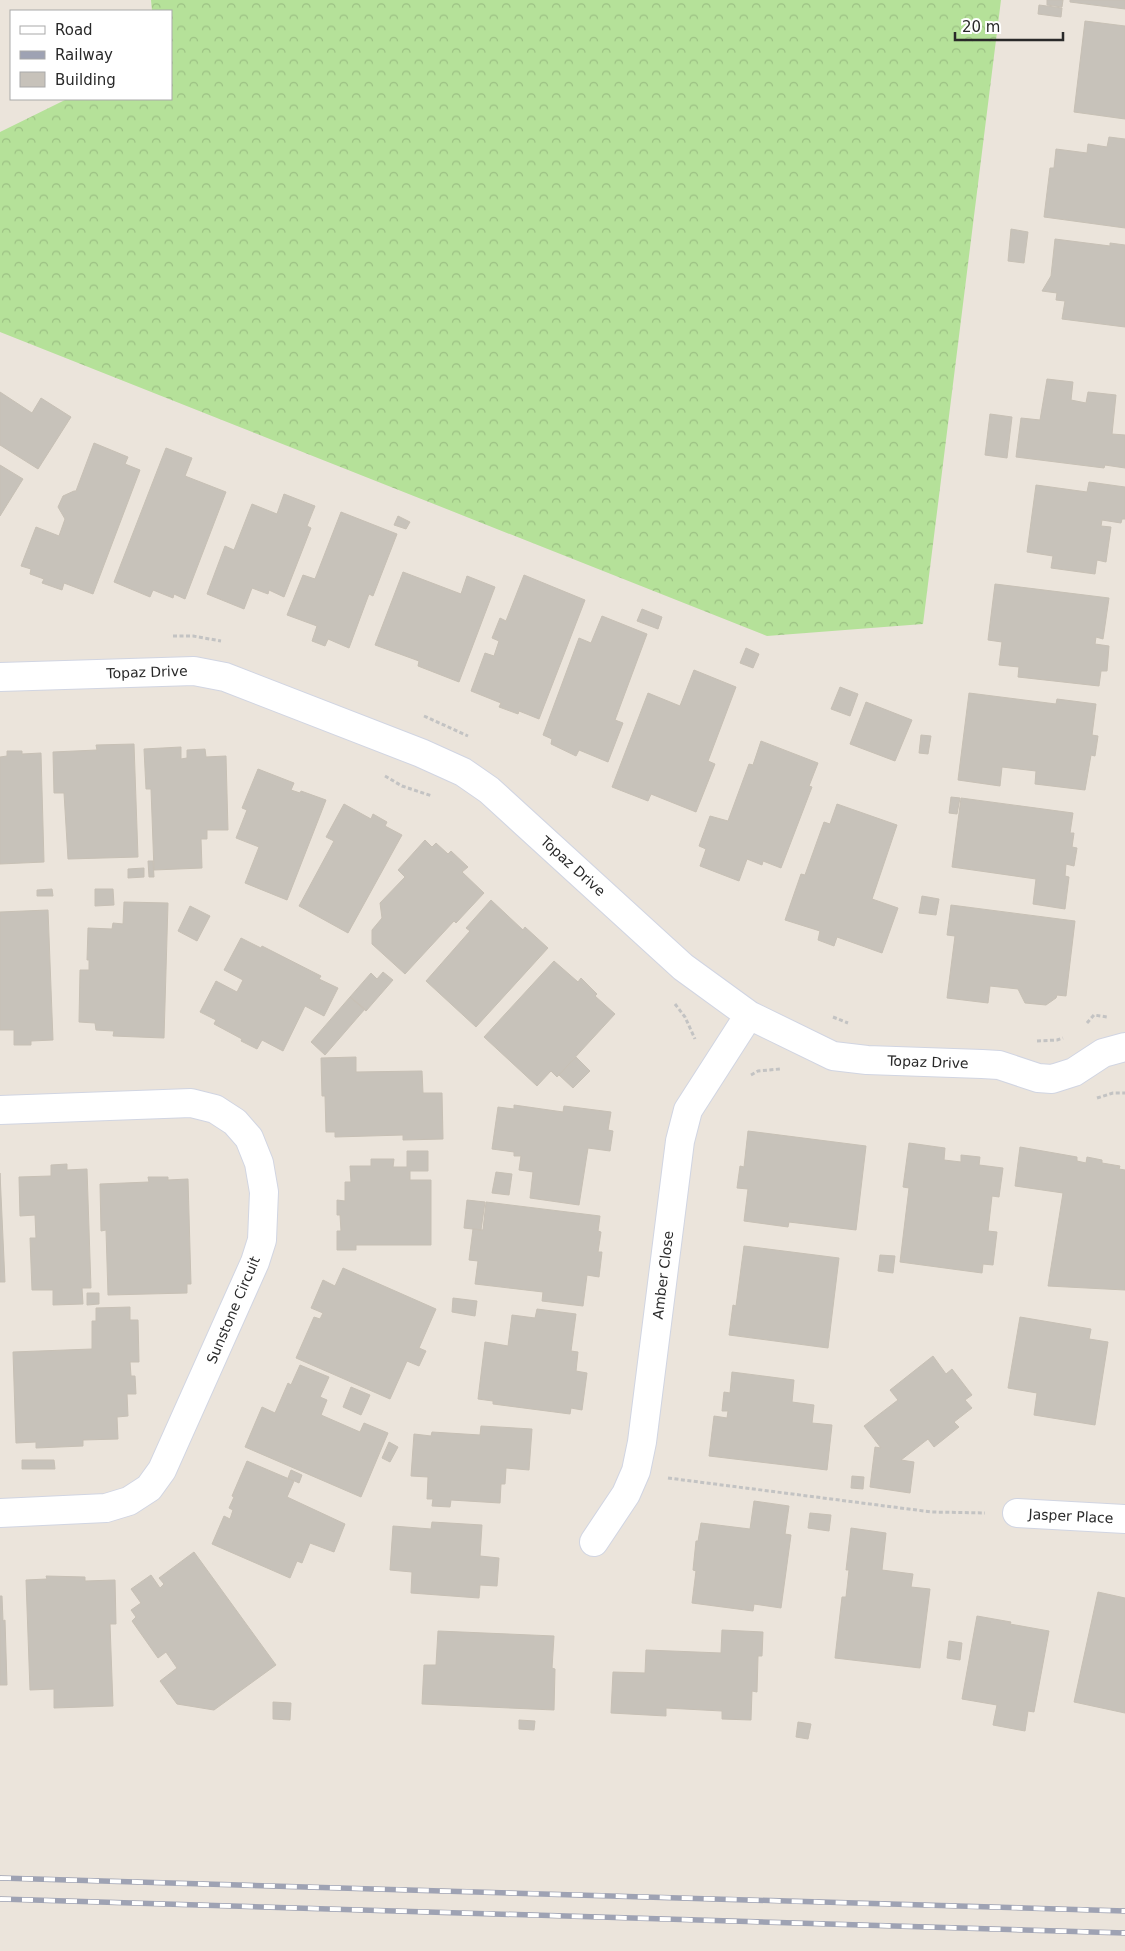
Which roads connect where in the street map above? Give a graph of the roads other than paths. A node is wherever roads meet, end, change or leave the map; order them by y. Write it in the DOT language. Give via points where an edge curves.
graph roads {
  1 [pos="0,677"];
  2 [pos="749,1015"];
  3 [pos="1125,1047"];
  4 [pos="0,1110"];
  5 [pos="0,1512"];
  6 [pos="1017,1513"];
  7 [pos="1125,1519"];
  8 [pos="594,1542"];
  1 -- 2 [label="street, Topaz Drive" via="194,670 225,677 463,772 489,790 683,967"];
  2 -- 3 [label="street, Topaz Drive" via="833,1056 991,1064 1038,1078 1074,1072 1103,1053"];
  2 -- 8 [label="street, Amber Close" via="688,1110 680,1141 636,1471 626,1494"];
  4 -- 5 [label="street, Sunstone Circuit" via="191,1103 215,1110 234,1122 249,1138 260,1163 264,1192 262,1240 255,1262 162,1470 149,1488 129,1501 106,1508"];
  6 -- 7 [label="street, Jasper Place"];
}
